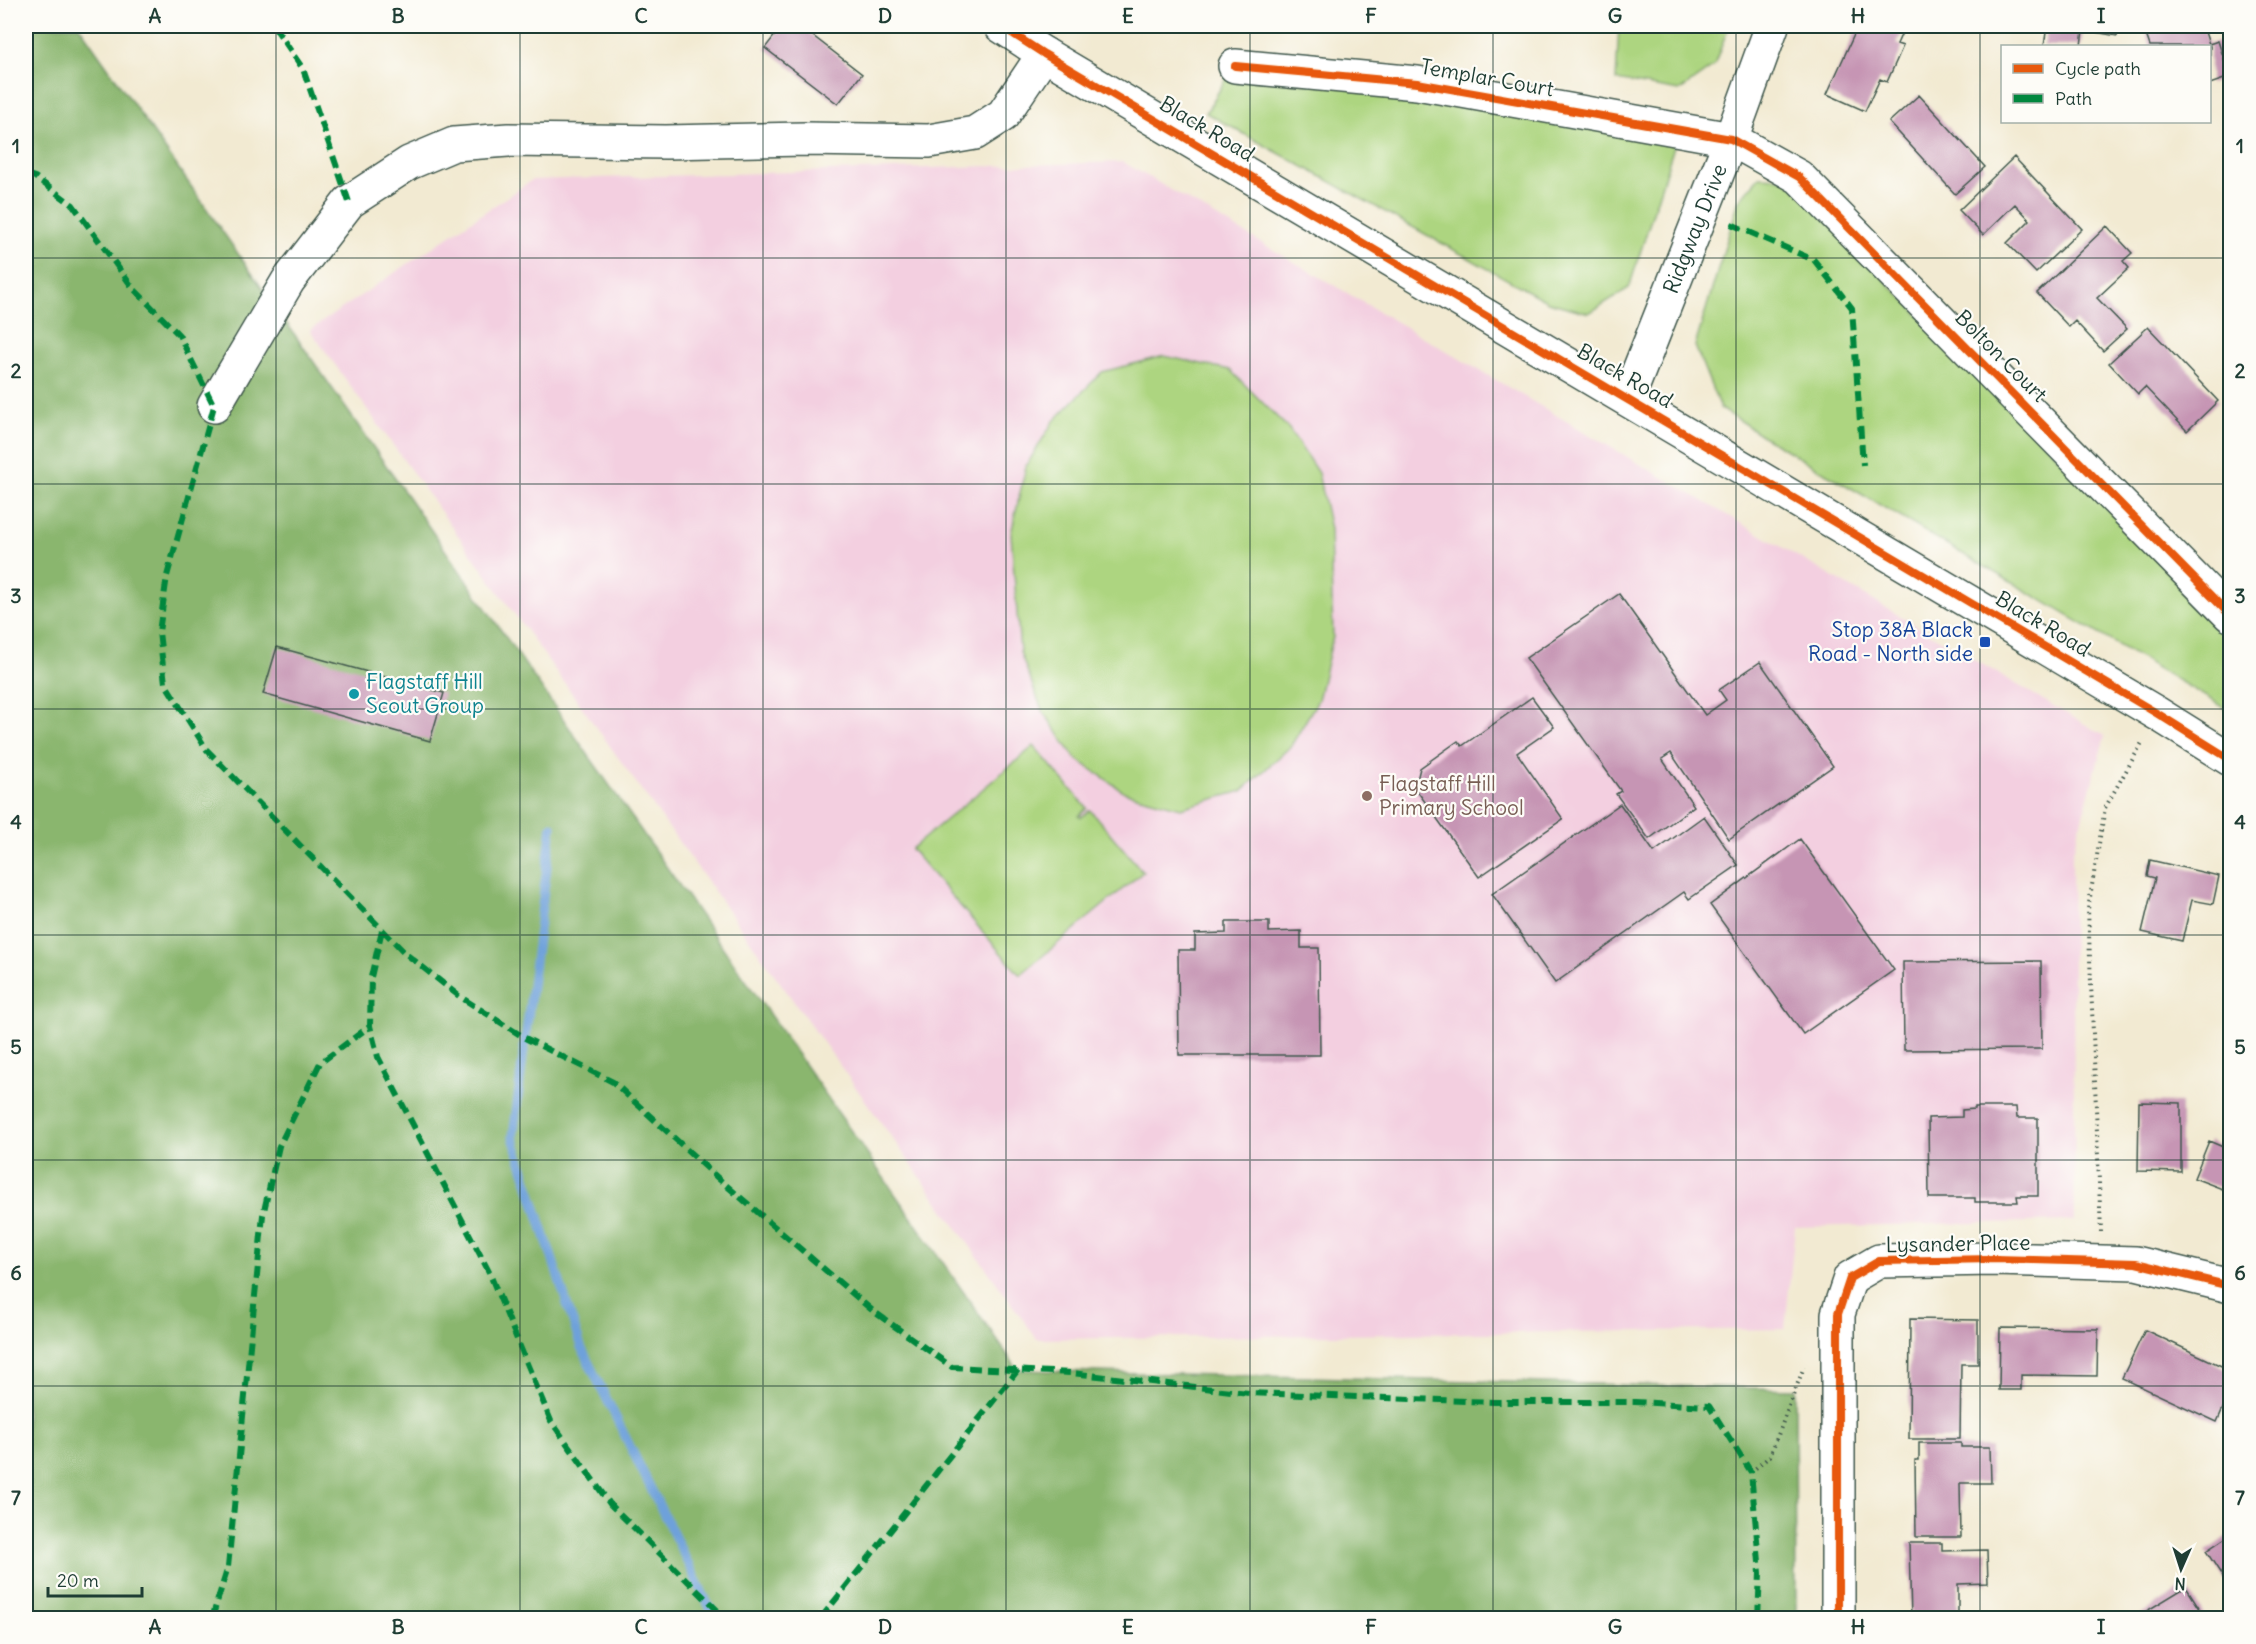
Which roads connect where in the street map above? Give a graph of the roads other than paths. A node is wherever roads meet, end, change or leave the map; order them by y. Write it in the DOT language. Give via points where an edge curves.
graph roads {
  1 [pos="1001,26"];
  2 [pos="1772,26"];
  3 [pos="1044,54"];
  4 [pos="1235,66"];
  5 [pos="1731,139"];
  6 [pos="1628,398"];
  7 [pos="214,406"];
  8 [pos="2230,615"];
  9 [pos="2230,759"];
  10 [pos="2230,1286"];
  11 [pos="1838,1618"];
  1 -- 3 [label="street, Black Road"];
  2 -- 5 [label="street, Ridgway Drive"];
  3 -- 6 [label="street, Black Road"];
  3 -- 7 [label="street" via="1003,115 975,133 929,141 507,140 453,144 409,163 349,202 288,281"];
  4 -- 5 [label="street, Templar Court" via="1417,83"];
  5 -- 6 [label="street, Ridgway Drive"];
  5 -- 8 [label="street, Bolton Court" via="1799,177"];
  6 -- 9 [label="street, Black Road"];
  10 -- 11 [label="street, Lysander Place" via="2136,1263 1995,1259 1879,1261 1851,1278 1838,1314"];
}
